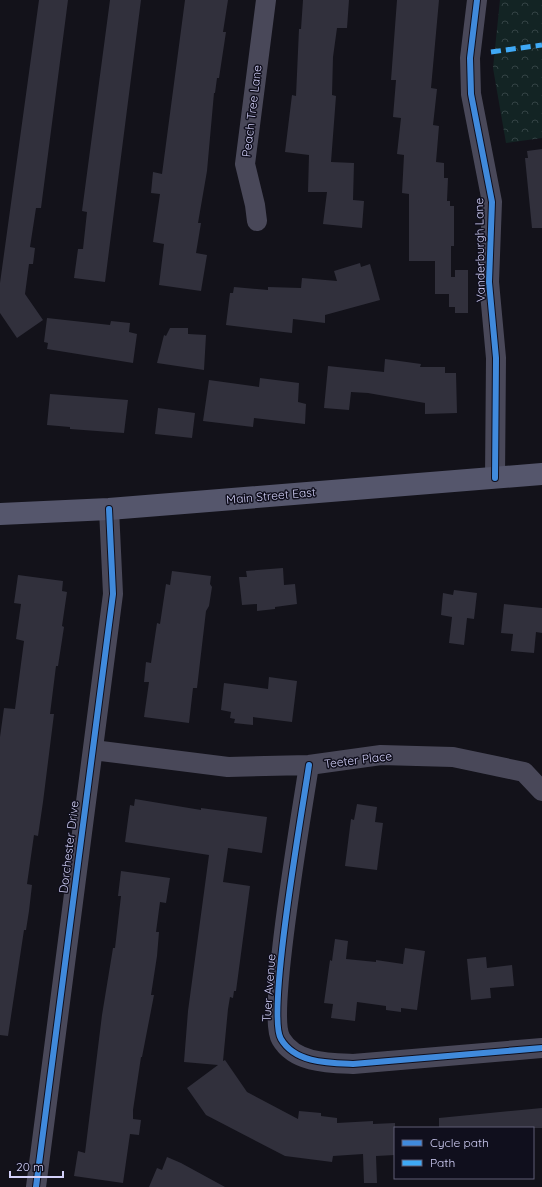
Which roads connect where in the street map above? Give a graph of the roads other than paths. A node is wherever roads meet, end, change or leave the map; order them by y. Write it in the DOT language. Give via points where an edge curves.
graph roads {
  1 [pos="266,0"];
  2 [pos="477,0"];
  3 [pos="257,221"];
  4 [pos="542,474"];
  5 [pos="495,478"];
  6 [pos="108,509"];
  7 [pos="0,514"];
  8 [pos="93,750"];
  9 [pos="309,765"];
  10 [pos="542,791"];
  11 [pos="542,1048"];
  12 [pos="36,1187"];
  1 -- 3 [label="street, Peach Tree Lane" via="245,164 256,205"];
  2 -- 5 [label="street, Vanderburgh Lane" via="470,58 470,94 492,202 489,282 496,358"];
  4 -- 5 [label="main road, Main Street East"];
  5 -- 6 [label="main road, Main Street East"];
  6 -- 7 [label="main road, Main Street East"];
  6 -- 8 [label="street, Dorchester Drive" via="113,594"];
  8 -- 9 [label="street, Teeter Place" via="228,767"];
  8 -- 12 [label="street, Dorchester Drive"];
  9 -- 10 [label="street, Teeter Place" via="381,754 453,756 524,772"];
  9 -- 11 [label="street, Tuer Avenue" via="283,940 277,1004 277,1028 281,1039 294,1053 322,1062 353,1064"];
}
